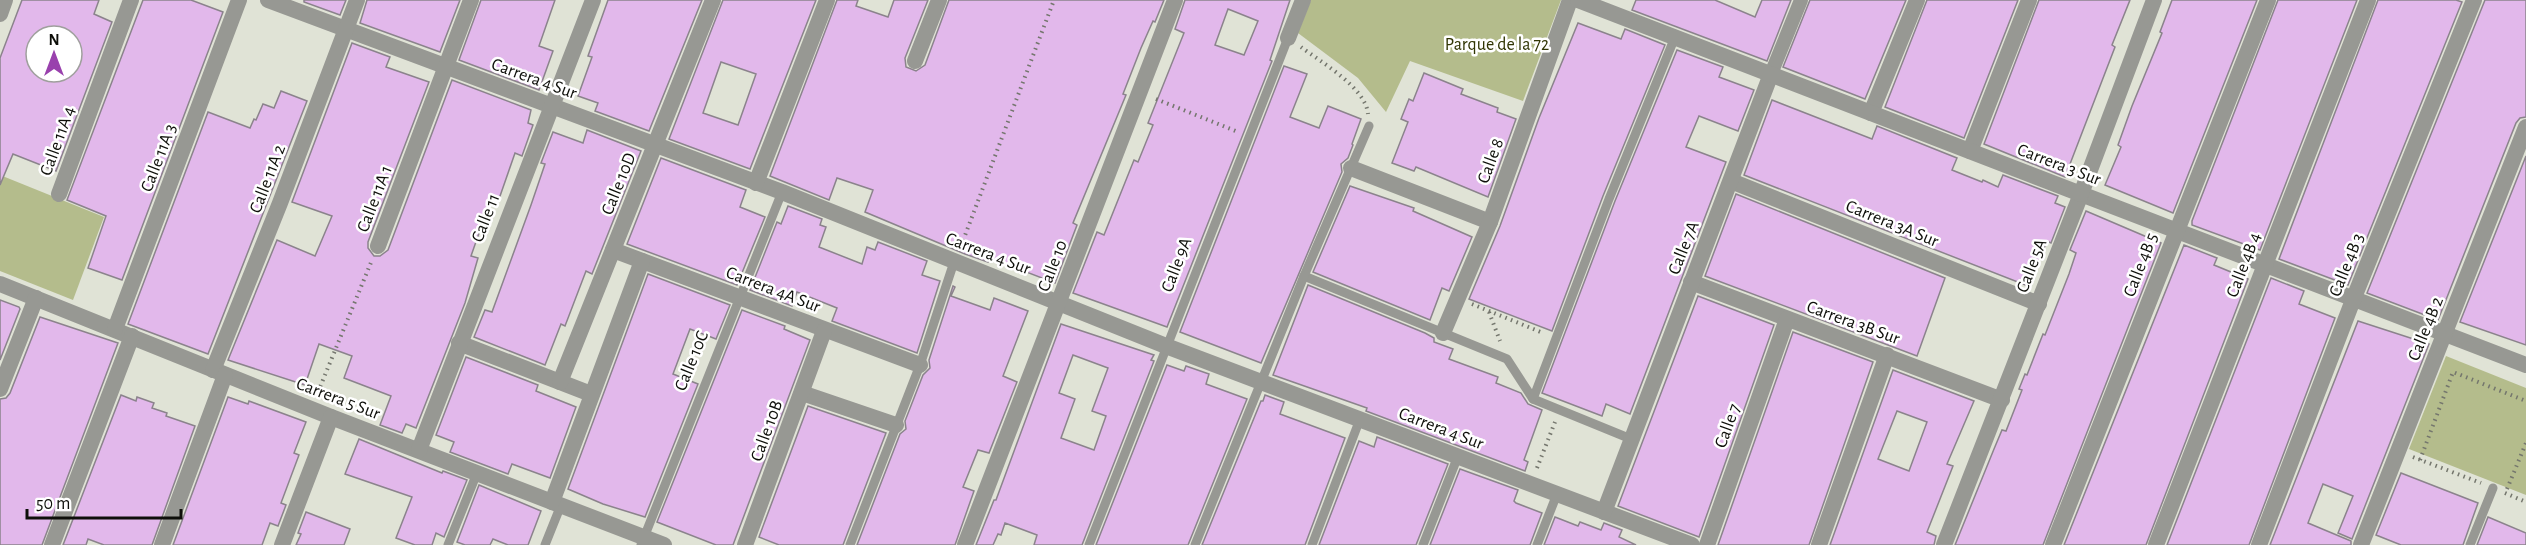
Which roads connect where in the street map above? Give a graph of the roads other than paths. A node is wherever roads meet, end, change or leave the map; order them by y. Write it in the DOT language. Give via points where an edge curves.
graph roads {
  1 [pos="5,0"];
  2 [pos="131,0"];
  3 [pos="239,0"];
  4 [pos="268,0"];
  5 [pos="357,0"];
  6 [pos="471,0"];
  7 [pos="593,0"];
  8 [pos="712,0"];
  9 [pos="827,0"];
  10 [pos="939,0"];
  11 [pos="1175,0"];
  12 [pos="1303,0"];
  13 [pos="1570,0"];
  14 [pos="1578,0"];
  15 [pos="1801,0"];
  16 [pos="1917,0"];
  17 [pos="2029,0"];
  18 [pos="2154,0"];
  19 [pos="2268,0"];
  20 [pos="2368,0"];
  21 [pos="2474,0"];
  22 [pos="0,14"];
  23 [pos="346,29"];
  24 [pos="1675,37"];
  25 [pos="1288,38"];
  26 [pos="915,62"];
  27 [pos="445,68"];
  28 [pos="1771,74"];
  29 [pos="551,105"];
  30 [pos="1871,113"];
  31 [pos="1369,126"];
  32 [pos="2526,127"];
  33 [pos="656,145"];
  34 [pos="1970,151"];
  35 [pos="1351,168"];
  36 [pos="1731,182"];
  37 [pos="756,183"];
  38 [pos="782,192"];
  39 [pos="59,194"];
  40 [pos="2081,194"];
  41 [pos="1490,222"];
  42 [pos="2175,231"];
  43 [pos="378,246"];
  44 [pos="613,250"];
  45 [pos="642,261"];
  46 [pos="954,262"];
  47 [pos="2265,265"];
  48 [pos="1304,276"];
  49 [pos="1691,282"];
  50 [pos="0,284"];
  51 [pos="739,297"];
  52 [pos="36,298"];
  53 [pos="2353,300"];
  54 [pos="1059,302"];
  55 [pos="2039,304"];
  56 [pos="1787,319"];
  57 [pos="115,329"];
  58 [pos="824,331"];
  59 [pos="1443,333"];
  60 [pos="2445,334"];
  61 [pos="132,336"];
  62 [pos="459,343"];
  63 [pos="1166,346"];
  64 [pos="1887,355"];
  65 [pos="920,365"];
  66 [pos="2526,365"];
  67 [pos="219,373"];
  68 [pos="560,382"];
  69 [pos="1261,382"];
  70 [pos="0,389"];
  71 [pos="802,393"];
  72 [pos="591,394"];
  73 [pos="1533,399"];
  74 [pos="2002,400"];
  75 [pos="331,417"];
  76 [pos="1360,419"];
  77 [pos="896,425"];
  78 [pos="1631,439"];
  79 [pos="419,450"];
  80 [pos="1458,456"];
  81 [pos="477,473"];
  82 [pos="2493,488"];
  83 [pos="1557,494"];
  84 [pos="556,503"];
  85 [pos="1604,512"];
  86 [pos="1660,540"];
  87 [pos="642,541"];
  88 [pos="52,545"];
  89 [pos="162,545"];
  90 [pos="282,545"];
  91 [pos="448,545"];
  92 [pos="545,545"];
  93 [pos="664,545"];
  94 [pos="745,545"];
  95 [pos="850,545"];
  96 [pos="965,545"];
  97 [pos="1089,545"];
  98 [pos="1195,545"];
  99 [pos="1312,545"];
  100 [pos="1423,545"];
  101 [pos="1537,545"];
  102 [pos="1692,545"];
  103 [pos="1707,545"];
  104 [pos="1819,545"];
  105 [pos="1944,545"];
  106 [pos="2053,545"];
  107 [pos="2156,545"];
  108 [pos="2259,545"];
  109 [pos="2361,545"];
  110 [pos="2470,545"];
  1 -- 22 [label="street"];
  2 -- 39 [label="street, Calle 11A 4"];
  3 -- 57 [label="street, Calle 11A 3"];
  4 -- 23 [label="street, Carrera 4 Sur"];
  5 -- 23 [label="street, Calle 11A 2"];
  6 -- 27 [label="street, Calle 11A 1"];
  7 -- 29 [label="street, Calle 11"];
  8 -- 33 [label="street, Calle 10D"];
  9 -- 37 [label="street"];
  10 -- 26 [label="street"];
  11 -- 54 [label="street, Calle 10"];
  12 -- 25 [label="street, Calle 9A"];
  13 -- 41 [label="street, Calle 8"];
  14 -- 24 [label="street, Carrera 3 Sur"];
  15 -- 28 [label="street, Calle 7A"];
  16 -- 30 [label="street"];
  17 -- 34 [label="street"];
  18 -- 40 [label="street, Calle 5A"];
  19 -- 42 [label="street, Calle 4B 5"];
  20 -- 47 [label="street, Calle 4B 4"];
  21 -- 53 [label="street, Calle 4B 3"];
  23 -- 27 [label="street, Carrera 4 Sur"];
  23 -- 67 [label="street, Calle 11A 2"];
  24 -- 28 [label="street, Carrera 3 Sur"];
  24 -- 73 [label="lane" via="1608,199"];
  25 -- 63 [label="lane, Calle 9A"];
  27 -- 29 [label="street, Carrera 4 Sur"];
  27 -- 43 [label="street, Calle 11A 1"];
  28 -- 30 [label="street, Carrera 3 Sur"];
  28 -- 36 [label="street, Calle 7A"];
  29 -- 33 [label="street, Carrera 4 Sur"];
  29 -- 62 [label="street, Calle 11"];
  30 -- 34 [label="street, Carrera 3 Sur"];
  31 -- 35 [label="lane"];
  32 -- 60 [label="street, Calle 4B 2"];
  33 -- 37 [label="street, Carrera 4 Sur"];
  33 -- 44 [label="street, Calle 10D"];
  34 -- 40 [label="street, Carrera 3 Sur"];
  35 -- 41 [label="street"];
  35 -- 48 [label="lane"];
  36 -- 49 [label="street, Calle 7A"];
  36 -- 55 [label="street, Carrera 3A Sur"];
  37 -- 38 [label="street, Carrera 4 Sur"];
  38 -- 46 [label="street, Carrera 4 Sur"];
  38 -- 51 [label="lane, Calle 10C"];
  40 -- 42 [label="street, Carrera 3 Sur"];
  40 -- 55 [label="street, Calle 5A"];
  41 -- 59 [label="street, Calle 8"];
  42 -- 47 [label="street, Carrera 3 Sur"];
  42 -- 106 [label="street, Calle 4B 5"];
  44 -- 45 [label="street, Carrera 4A Sur"];
  44 -- 68 [label="street, Calle 10D"];
  45 -- 51 [label="street, Carrera 4A Sur"];
  45 -- 72 [label="street"];
  46 -- 54 [label="street, Carrera 4 Sur"];
  46 -- 65 [label="lane"];
  47 -- 53 [label="street, Carrera 3 Sur"];
  47 -- 107 [label="street, Calle 4B 4"];
  48 -- 59 [label="lane"];
  48 -- 69 [label="lane"];
  49 -- 56 [label="street, Carrera 3B Sur"];
  49 -- 78 [label="street, Calle 7A"];
  50 -- 52 [label="street, Carrera 5 Sur"];
  51 -- 58 [label="street, Carrera 4A Sur"];
  51 -- 87 [label="lane, Calle 10C"];
  52 -- 57 [label="street, Carrera 5 Sur"];
  52 -- 70 [label="street"];
  53 -- 60 [label="street, Carrera 3 Sur"];
  53 -- 108 [label="street, Calle 4B 3"];
  54 -- 63 [label="street, Carrera 4 Sur"];
  54 -- 96 [label="street, Calle 10"];
  55 -- 74 [label="street, Calle 5A"];
  56 -- 64 [label="street, Carrera 3B Sur"];
  56 -- 103 [label="street, Calle 7"];
  57 -- 61 [label="street, Carrera 5 Sur"];
  58 -- 65 [label="street, Carrera 4A Sur"];
  58 -- 71 [label="street, Calle 10B"];
  59 -- 73 [label="lane" via="1507,359"];
  60 -- 66 [label="street, Carrera 3 Sur"];
  60 -- 109 [label="street, Calle 4B 2"];
  61 -- 67 [label="street, Carrera 5 Sur"];
  61 -- 88 [label="street"];
  62 -- 68 [label="street"];
  62 -- 79 [label="street, Calle 11"];
  63 -- 69 [label="street, Carrera 4 Sur"];
  63 -- 97 [label="lane, Calle 9A"];
  64 -- 74 [label="street, Carrera 3B Sur"];
  64 -- 104 [label="street"];
  65 -- 77 [label="lane"];
  67 -- 75 [label="street, Carrera 5 Sur"];
  67 -- 89 [label="street, Calle 11A 2"];
  68 -- 72 [label="street"];
  69 -- 76 [label="street, Carrera 4 Sur"];
  69 -- 98 [label="lane"];
  71 -- 77 [label="street"];
  71 -- 94 [label="street, Calle 10B"];
  72 -- 84 [label="street"];
  73 -- 78 [label="lane"];
  74 -- 105 [label="street, Calle 5A"];
  75 -- 79 [label="street, Carrera 5 Sur"];
  75 -- 90 [label="street"];
  76 -- 80 [label="street, Carrera 4 Sur"];
  76 -- 99 [label="lane"];
  77 -- 95 [label="lane"];
  78 -- 85 [label="street, Calle 7A"];
  79 -- 81 [label="street, Carrera 5 Sur"];
  80 -- 83 [label="street, Carrera 4 Sur"];
  80 -- 100 [label="lane"];
  81 -- 84 [label="street, Carrera 5 Sur"];
  81 -- 91 [label="lane"];
  82 -- 110 [label="lane"];
  83 -- 85 [label="street, Carrera 4 Sur"];
  83 -- 101 [label="lane"];
  84 -- 87 [label="street, Carrera 5 Sur"];
  84 -- 92 [label="lane"];
  85 -- 86 [label="street, Carrera 4 Sur"];
  86 -- 102 [label="street, Carrera 4 Sur"];
  87 -- 93 [label="street, Carrera 5 Sur"];
}
